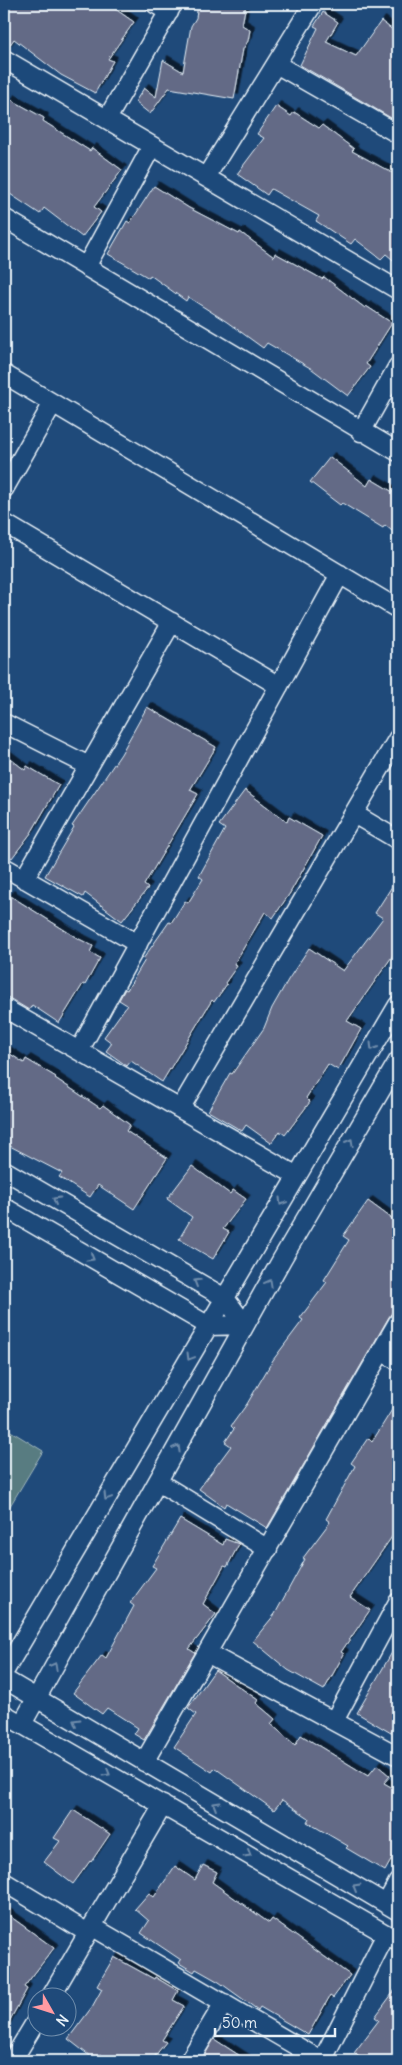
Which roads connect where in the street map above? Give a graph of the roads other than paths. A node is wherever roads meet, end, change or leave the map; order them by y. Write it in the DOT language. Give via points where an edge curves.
graph roads {
  1 [pos="313,4"];
  2 [pos="166,6"];
  3 [pos="4,59"];
  4 [pos="276,64"];
  5 [pos="107,119"];
  6 [pos="398,134"];
  7 [pos="152,146"];
  8 [pos="206,177"];
  9 [pos="4,218"];
  10 [pos="86,267"];
  11 [pos="398,290"];
  12 [pos="398,366"];
  13 [pos="4,374"];
  14 [pos="53,403"];
  15 [pos="361,432"];
  16 [pos="398,452"];
  17 [pos="4,489"];
  18 [pos="4,523"];
  19 [pos="340,574"];
  20 [pos="398,609"];
  21 [pos="172,622"];
  22 [pos="279,686"];
  23 [pos="4,723"];
  24 [pos="398,738"];
  25 [pos="89,766"];
  26 [pos="354,814"];
  27 [pos="398,840"];
  28 [pos="4,867"];
  29 [pos="24,879"];
  30 [pos="138,944"];
  31 [pos="398,1005"];
  32 [pos="4,1008"];
  33 [pos="79,1052"];
  34 [pos="397,1066"];
  35 [pos="180,1109"];
  36 [pos="4,1170"];
  37 [pos="297,1176"];
  38 [pos="4,1207"];
  39 [pos="225,1298"];
  40 [pos="398,1322"];
  41 [pos="245,1325"];
  42 [pos="208,1326"];
  43 [pos="382,1351"];
  44 [pos="398,1361"];
  45 [pos="158,1482"];
  46 [pos="268,1549"];
  47 [pos="398,1602"];
  48 [pos="207,1653"];
  49 [pos="4,1672"];
  50 [pos="4,1679"];
  51 [pos="36,1698"];
  52 [pos="4,1714"];
  53 [pos="334,1721"];
  54 [pos="22,1724"];
  55 [pos="398,1756"];
  56 [pos="144,1762"];
  57 [pos="163,1805"];
  58 [pos="4,1882"];
  59 [pos="398,1882"];
  60 [pos="392,1908"];
  61 [pos="90,1930"];
  62 [pos="392,1938"];
  63 [pos="56,1988"];
  64 [pos="224,2004"];
  65 [pos="28,2035"];
  66 [pos="12,2061"];
  67 [pos="189,2061"];
  1 -- 4 [label="street"];
  2 -- 5 [label="street"];
  3 -- 5 [label="street"];
  4 -- 6 [label="street"];
  4 -- 8 [label="street"];
  5 -- 7 [label="street"];
  7 -- 8 [label="street"];
  7 -- 10 [label="street"];
  8 -- 11 [label="street"];
  9 -- 10 [label="street"];
  10 -- 15 [label="street"];
  12 -- 15 [label="street"];
  13 -- 14 [label="street"];
  14 -- 17 [label="street"];
  14 -- 19 [label="street"];
  15 -- 16 [label="street"];
  18 -- 21 [label="street"];
  19 -- 20 [label="street"];
  19 -- 22 [label="street"];
  21 -- 22 [label="street"];
  21 -- 25 [label="street"];
  22 -- 30 [label="street"];
  23 -- 25 [label="street"];
  24 -- 26 [label="street"];
  25 -- 29 [label="street"];
  26 -- 27 [label="street"];
  26 -- 35 [label="street"];
  28 -- 29 [label="street"];
  29 -- 30 [label="street"];
  30 -- 33 [label="street"];
  31 -- 37 [label="street, one-way"];
  32 -- 33 [label="street"];
  33 -- 35 [label="street"];
  41 -- 34 [label="street, one-way"];
  35 -- 37 [label="street"];
  39 -- 36 [label="street, one-way"];
  37 -- 39 [label="street, one-way"];
  38 -- 42 [label="street, one-way"];
  39 -- 41 [label="street"];
  39 -- 42 [label="street"];
  40 -- 43 [label="street"];
  41 -- 42 [label="street"];
  45 -- 41 [label="street, one-way"];
  42 -- 49 [label="street, one-way"];
  43 -- 44 [label="street"];
  43 -- 46 [label="street"];
  45 -- 46 [label="street"];
  51 -- 45 [label="street, one-way"];
  46 -- 48 [label="street"];
  47 -- 53 [label="street"];
  48 -- 53 [label="street"];
  48 -- 56 [label="street"];
  50 -- 51 [label="street"];
  51 -- 54 [label="street"];
  56 -- 51 [label="street, one-way"];
  52 -- 54 [label="street"];
  53 -- 55 [label="street"];
  54 -- 57 [label="street, one-way"];
  60 -- 56 [label="street, one-way"];
  57 -- 61 [label="street"];
  57 -- 62 [label="street, one-way"];
  58 -- 61 [label="street"];
  59 -- 60 [label="street"];
  61 -- 63 [label="street"];
  61 -- 64 [label="street"];
  62 -- 64 [label="street" via="322,2061"];
  64 -- 67 [label="street"];
  65 -- 66 [label="street"];
}
